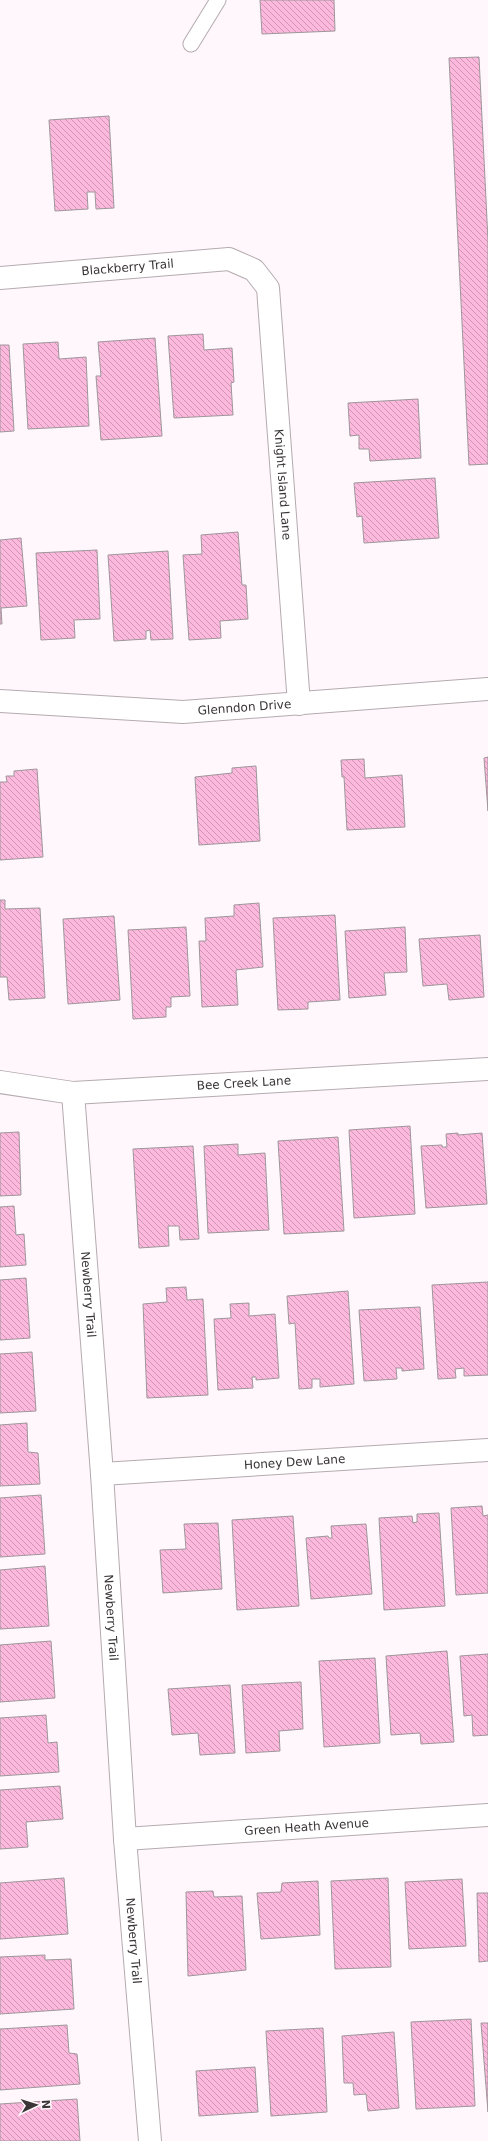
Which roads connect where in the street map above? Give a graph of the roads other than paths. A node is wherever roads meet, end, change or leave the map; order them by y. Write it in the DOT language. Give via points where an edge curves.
graph roads {
  1 [pos="218,0"];
  2 [pos="191,44"];
  3 [pos="254,270"];
  4 [pos="0,278"];
  5 [pos="488,690"];
  6 [pos="0,701"];
  7 [pos="299,704"];
  8 [pos="488,1069"];
  9 [pos="0,1082"];
  10 [pos="73,1093"];
  11 [pos="488,1450"];
  12 [pos="102,1474"];
  13 [pos="488,1815"];
  14 [pos="125,1840"];
  15 [pos="150,2141"];
  1 -- 2 [label="lane"];
  3 -- 4 [label="street, Blackberry Trail" via="228,259"];
  3 -- 7 [label="street, Knight Island Lane" via="268,288"];
  5 -- 7 [label="street, Glenndon Drive"];
  6 -- 7 [label="street, Glenndon Drive" via="182,712"];
  8 -- 10 [label="street, Bee Creek Lane"];
  9 -- 10 [label="street, Bee Creek Lane"];
  10 -- 12 [label="street, Newberry Trail"];
  11 -- 12 [label="street, Honey Dew Lane"];
  12 -- 14 [label="street, Newberry Trail"];
  13 -- 14 [label="street, Green Heath Avenue"];
  14 -- 15 [label="street, Newberry Trail"];
}
